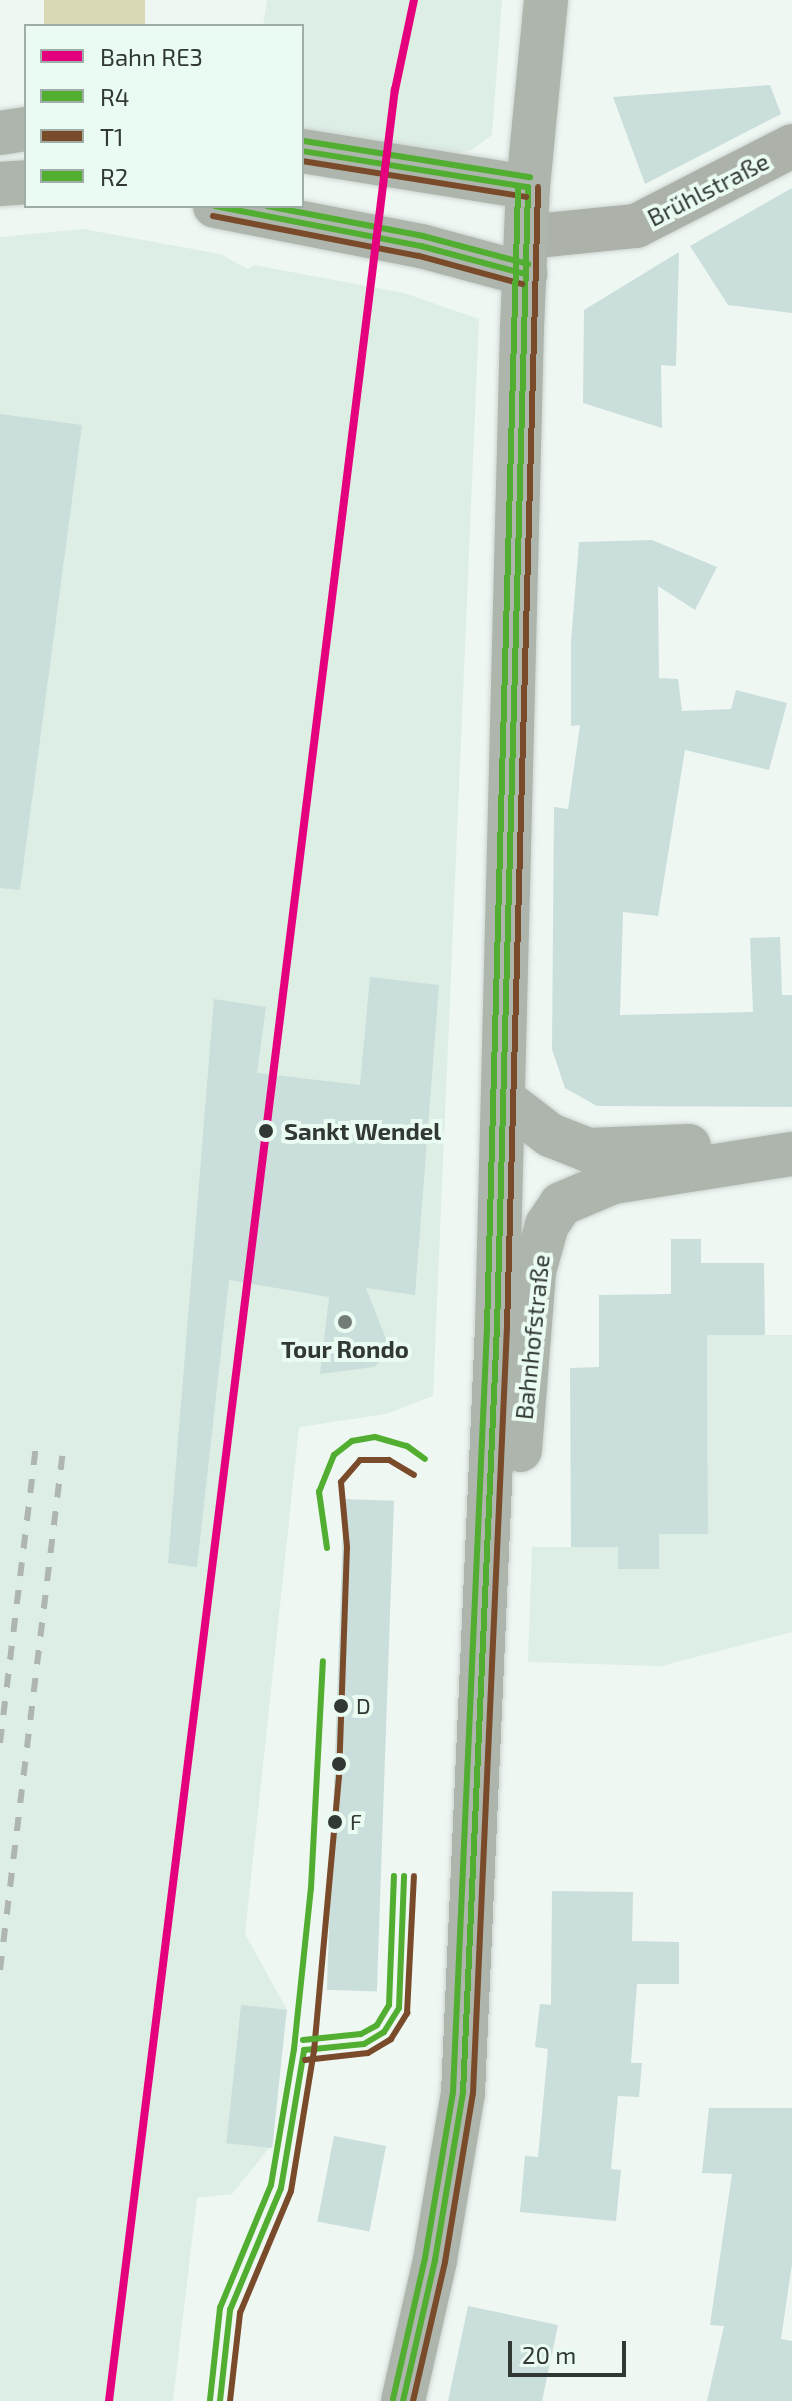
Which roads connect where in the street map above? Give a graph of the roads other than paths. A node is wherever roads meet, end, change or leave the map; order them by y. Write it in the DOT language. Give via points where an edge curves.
graph roads {
  1 [pos="546,0"];
  2 [pos="24,129"];
  3 [pos="0,133"];
  4 [pos="792,146"];
  5 [pos="304,151"];
  6 [pos="24,182"];
  7 [pos="0,184"];
  8 [pos="528,187"];
  9 [pos="225,208"];
  10 [pos="526,256"];
  11 [pos="503,1099"];
  12 [pos="792,1146"];
  13 [pos="792,1154"];
  14 [pos="483,1612"];
  15 [pos="403,2401"];
  1 -- 8 [label="main road"];
  2 -- 3 [label="main road"];
  4 -- 10 [label="street, Brühlstraße" via="636,226"];
  5 -- 8 [label="main road"];
  6 -- 7 [label="main road"];
  8 -- 10 [label="main road"];
  9 -- 10 [label="main road" via="421,246"];
  10 -- 11 [label="main road"];
  11 -- 12 [label="main road" via="550,1135 588,1150"];
  11 -- 14 [label="main road"];
  13 -- 14 [label="main road, Bahnhofstraße" via="613,1182 581,1192 554,1214 534,1271 520,1448"];
  14 -- 15 [label="main road" via="463,2093 435,2260"];
}
